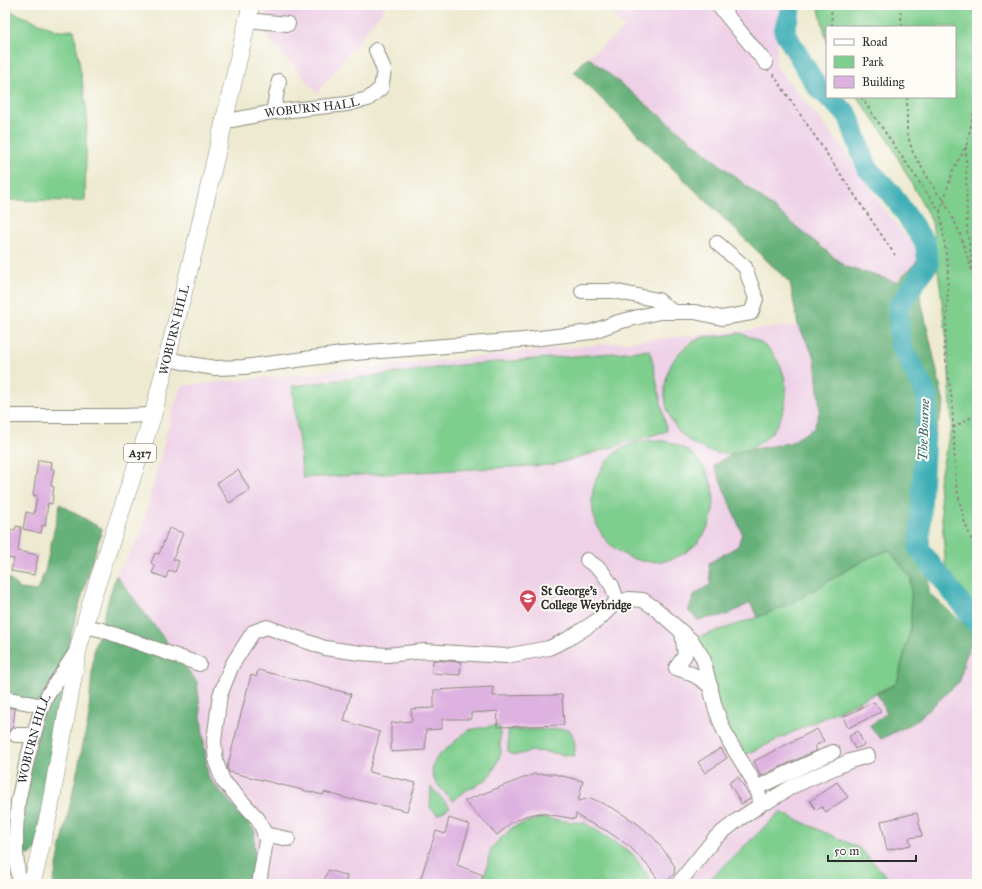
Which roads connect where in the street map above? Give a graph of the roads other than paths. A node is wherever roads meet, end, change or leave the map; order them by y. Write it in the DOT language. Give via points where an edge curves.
graph roads {
  1 [pos="718,5"];
  2 [pos="249,13"];
  3 [pos="288,24"];
  4 [pos="376,50"];
  5 [pos="766,63"];
  6 [pos="279,81"];
  7 [pos="273,112"];
  8 [pos="223,120"];
  9 [pos="717,243"];
  10 [pos="582,291"];
  11 [pos="673,312"];
  12 [pos="168,359"];
  13 [pos="153,415"];
  14 [pos="5,416"];
  15 [pos="587,560"];
  16 [pos="618,602"];
  17 [pos="85,626"];
  18 [pos="682,632"];
  19 [pos="78,650"];
  20 [pos="199,664"];
  21 [pos="711,687"];
  22 [pos="5,698"];
  23 [pos="42,706"];
  24 [pos="34,735"];
  25 [pos="16,736"];
  26 [pos="833,752"];
  27 [pos="868,756"];
  28 [pos="756,788"];
  29 [pos="760,802"];
  30 [pos="264,834"];
  31 [pos="288,839"];
  32 [pos="21,884"];
  33 [pos="32,884"];
  34 [pos="259,884"];
  35 [pos="678,884"];
  1 -- 5 [label="street"];
  2 -- 3 [label="street"];
  2 -- 8 [label="main road, WOBURN HILL / A317"];
  4 -- 7 [label="street, WOBURN HALL" via="384,70 381,88 368,99 347,104"];
  6 -- 7 [label="street"];
  7 -- 8 [label="street, WOBURN HALL"];
  8 -- 12 [label="main road, WOBURN HILL / A317"];
  9 -- 11 [label="street" via="745,267 756,299 752,313 722,318 695,312"];
  10 -- 11 [label="street" via="613,291 658,300"];
  11 -- 12 [label="street" via="660,312 625,320 590,332 523,340 342,354 244,367 215,368"];
  12 -- 13 [label="main road, WOBURN HILL / A317"];
  13 -- 14 [label="street"];
  13 -- 17 [label="main road, WOBURN HILL / A317" via="114,528"];
  15 -- 16 [label="street" via="601,570 612,586"];
  16 -- 18 [label="street" via="629,599 643,600"];
  16 -- 30 [label="street" via="598,620 568,639 549,648 506,656 424,651 387,655 360,653 325,648 267,627 253,632 232,665 220,695 214,741 216,762 223,781 258,819"];
  17 -- 19 [label="main road, WOBURN HILL / A317"];
  17 -- 20 [label="street"];
  18 -- 21 [label="street" via="692,641 702,658"];
  18 -- 21 [label="street" via="685,654 676,668 688,671"];
  19 -- 23 [label="street, WOBURN HILL"];
  19 -- 33 [label="main road, WOBURN HILL / A317" via="49,813"];
  21 -- 28 [label="street" via="722,726"];
  22 -- 23 [label="street"];
  23 -- 24 [label="street, WOBURN HILL"];
  24 -- 25 [label="street"];
  24 -- 32 [label="street, WOBURN HILL" via="18,802 16,854"];
  26 -- 28 [label="street"];
  27 -- 29 [label="street" via="850,761 793,786 767,802"];
  28 -- 29 [label="street"];
  29 -- 35 [label="street" via="759,806 715,838"];
  30 -- 31 [label="street"];
  30 -- 34 [label="street" via="266,841"];
}
